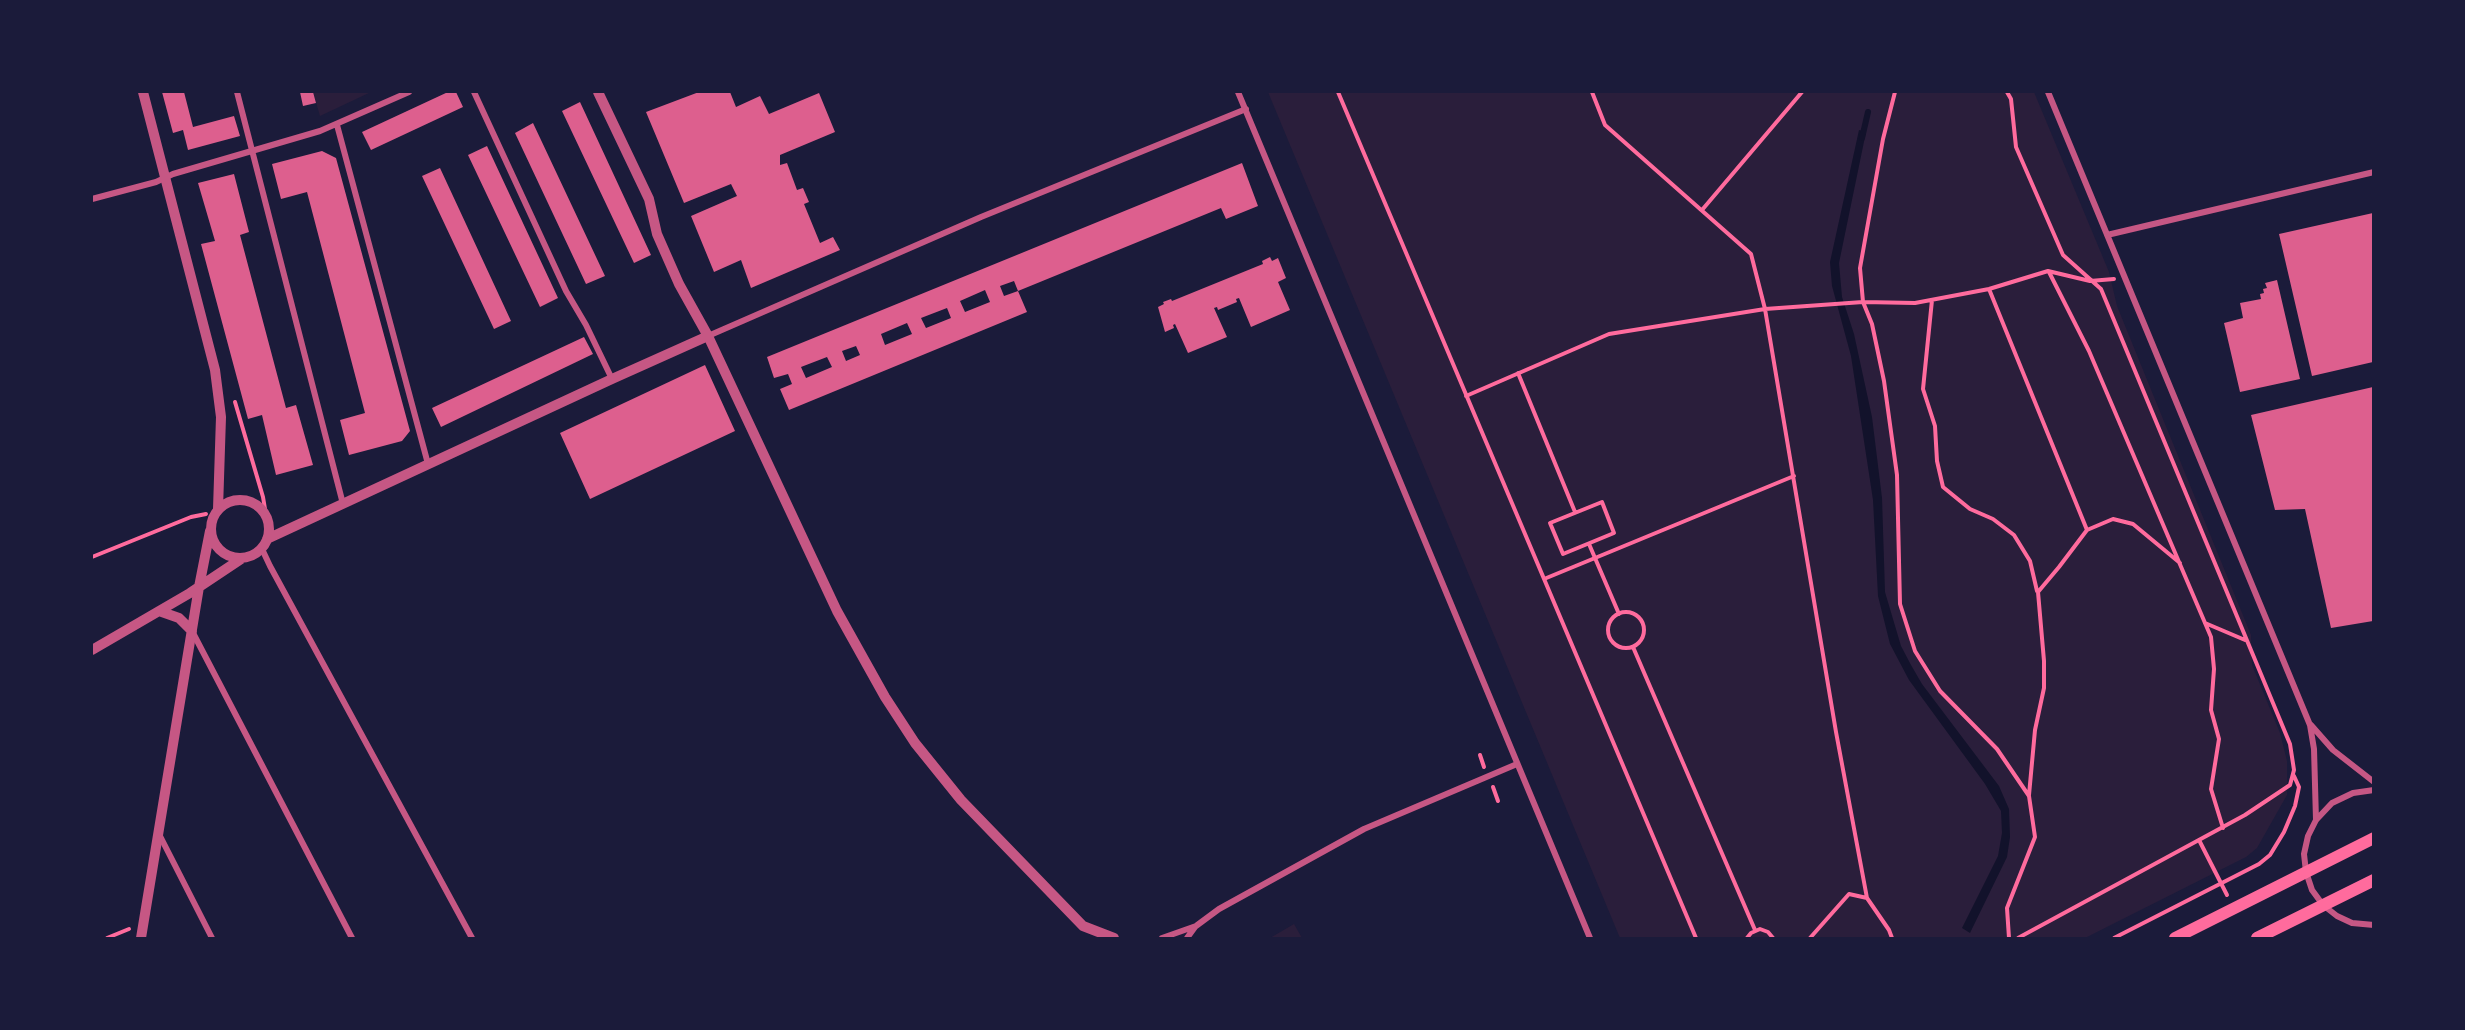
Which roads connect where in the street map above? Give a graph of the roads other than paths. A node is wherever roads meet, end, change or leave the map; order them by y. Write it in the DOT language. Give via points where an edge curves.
graph roads {
  1 [pos="143,92"];
  2 [pos="237,92"];
  3 [pos="408,92"];
  4 [pos="474,92"];
  5 [pos="598,92"];
  6 [pos="1238,92"];
  7 [pos="2048,92"];
  8 [pos="1246,109"];
  9 [pos="337,125"];
  10 [pos="252,151"];
  11 [pos="2373,172"];
  12 [pos="166,178"];
  13 [pos="92,199"];
  14 [pos="2108,235"];
  15 [pos="708,336"];
  16 [pos="612,379"];
  17 [pos="428,464"];
  18 [pos="343,504"];
  19 [pos="217,510"];
  20 [pos="210,531"];
  21 [pos="265,544"];
  22 [pos="241,559"];
  23 [pos="199,587"];
  24 [pos="159,611"];
  25 [pos="192,631"];
  26 [pos="92,650"];
  27 [pos="2310,725"];
  28 [pos="1517,764"];
  29 [pos="2373,782"];
  30 [pos="2373,790"];
  31 [pos="2316,820"];
  32 [pos="158,833"];
  33 [pos="2373,838"];
  34 [pos="2306,872"];
  35 [pos="2373,880"];
  36 [pos="2323,905"];
  37 [pos="2373,925"];
  38 [pos="1083,926"];
  39 [pos="1196,926"];
  40 [pos="141,939"];
  41 [pos="212,939"];
  42 [pos="352,939"];
  43 [pos="472,939"];
  44 [pos="1088,939"];
  45 [pos="1114,939"];
  46 [pos="1162,939"];
  47 [pos="1187,939"];
  48 [pos="1590,939"];
  49 [pos="2175,939"];
  50 [pos="2257,939"];
  1 -- 12 [label="street"];
  2 -- 10 [label="street"];
  3 -- 9 [label="street"];
  4 -- 16 [label="street" via="566,291"];
  5 -- 15 [label="street" via="649,199 657,234 682,291"];
  6 -- 8 [label="street"];
  7 -- 14 [label="street"];
  8 -- 15 [label="street" via="981,217"];
  8 -- 28 [label="street"];
  9 -- 10 [label="street"];
  9 -- 17 [label="street"];
  10 -- 12 [label="street"];
  10 -- 18 [label="street"];
  11 -- 14 [label="street"];
  12 -- 13 [label="street"];
  12 -- 19 [label="street" via="220,394"];
  14 -- 27 [label="street"];
  15 -- 16 [label="street"];
  15 -- 38 [label="street" via="837,611 885,698 961,800"];
  16 -- 17 [label="street"];
  17 -- 18 [label="street"];
  18 -- 21 [label="street"];
  19 -- 20 [label="street"];
  19 -- 21 [label="street" via="230,501 256,505 266,515 269,529"];
  20 -- 22 [label="street" via="222,552"];
  20 -- 23 [label="street"];
  21 -- 22 [label="street" via="254,555"];
  21 -- 43 [label="street" via="275,576"];
  22 -- 23 [label="street"];
  23 -- 24 [label="street"];
  23 -- 25 [label="street"];
  24 -- 25 [label="street" via="179,618"];
  24 -- 26 [label="street"];
  25 -- 32 [label="street"];
  25 -- 42 [label="street"];
  27 -- 29 [label="street" via="2333,750"];
  27 -- 31 [label="street"];
  28 -- 39 [label="street" via="1364,829 1219,909"];
  28 -- 48 [label="street"];
  30 -- 31 [label="street" via="2353,793 2332,803"];
  31 -- 34 [label="street" via="2305,846"];
  32 -- 40 [label="street"];
  32 -- 41 [label="street"];
  33 -- 34 [label="main road"];
  34 -- 36 [label="street"];
  34 -- 49 [label="main road"];
  35 -- 36 [label="main road"];
  36 -- 37 [label="street" via="2352,923"];
  36 -- 50 [label="main road"];
  38 -- 44 [label="street"];
  38 -- 45 [label="street"];
  39 -- 46 [label="street"];
  39 -- 47 [label="street"];
}
